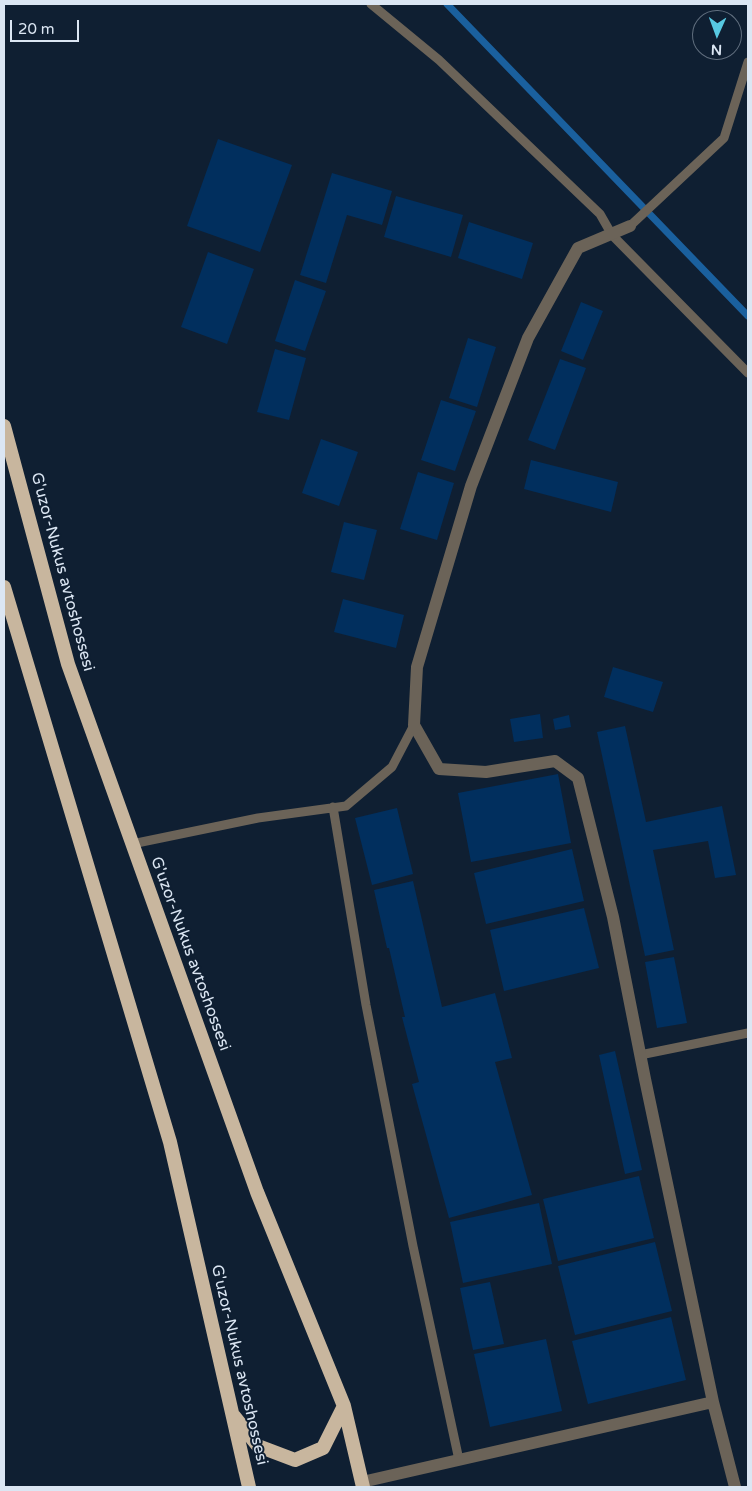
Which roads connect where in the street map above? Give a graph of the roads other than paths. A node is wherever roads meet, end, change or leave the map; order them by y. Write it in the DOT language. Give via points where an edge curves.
graph roads {
  1 [pos="371,4"];
  2 [pos="748,62"];
  3 [pos="630,226"];
  4 [pos="612,235"];
  5 [pos="748,373"];
  6 [pos="4,426"];
  7 [pos="4,587"];
  8 [pos="414,725"];
  9 [pos="333,807"];
  10 [pos="132,844"];
  11 [pos="748,1033"];
  12 [pos="640,1055"];
  13 [pos="713,1402"];
  14 [pos="344,1406"];
  15 [pos="232,1414"];
  16 [pos="460,1460"];
  17 [pos="362,1484"];
  18 [pos="249,1487"];
  19 [pos="735,1487"];
  1 -- 4 [label="lane" via="440,60 600,214"];
  2 -- 3 [label="lane" via="724,138"];
  3 -- 4 [label="street"];
  4 -- 5 [label="lane"];
  4 -- 8 [label="street" via="578,248 528,338 470,486 422,648 417,667"];
  6 -- 10 [label="highway, G'uzor-Nukus avtoshossesi" via="68,664"];
  7 -- 15 [label="highway, G'uzor-Nukus avtoshossesi" via="170,1142"];
  8 -- 9 [label="lane" via="392,767 346,806"];
  8 -- 12 [label="street" via="439,769 486,772 555,761 578,778 613,917"];
  9 -- 10 [label="lane" via="258,818"];
  9 -- 16 [label="lane" via="366,1005 413,1246"];
  10 -- 14 [label="highway, G'uzor-Nukus avtoshossesi" via="257,1192"];
  11 -- 12 [label="lane"];
  12 -- 13 [label="street"];
  13 -- 16 [label="street"];
  13 -- 19 [label="street"];
  14 -- 15 [label="highway" via="323,1448 295,1460 258,1446"];
  14 -- 17 [label="highway, G'uzor-Nukus avtoshossesi"];
  15 -- 18 [label="highway, G'uzor-Nukus avtoshossesi"];
  16 -- 17 [label="street"];
}
